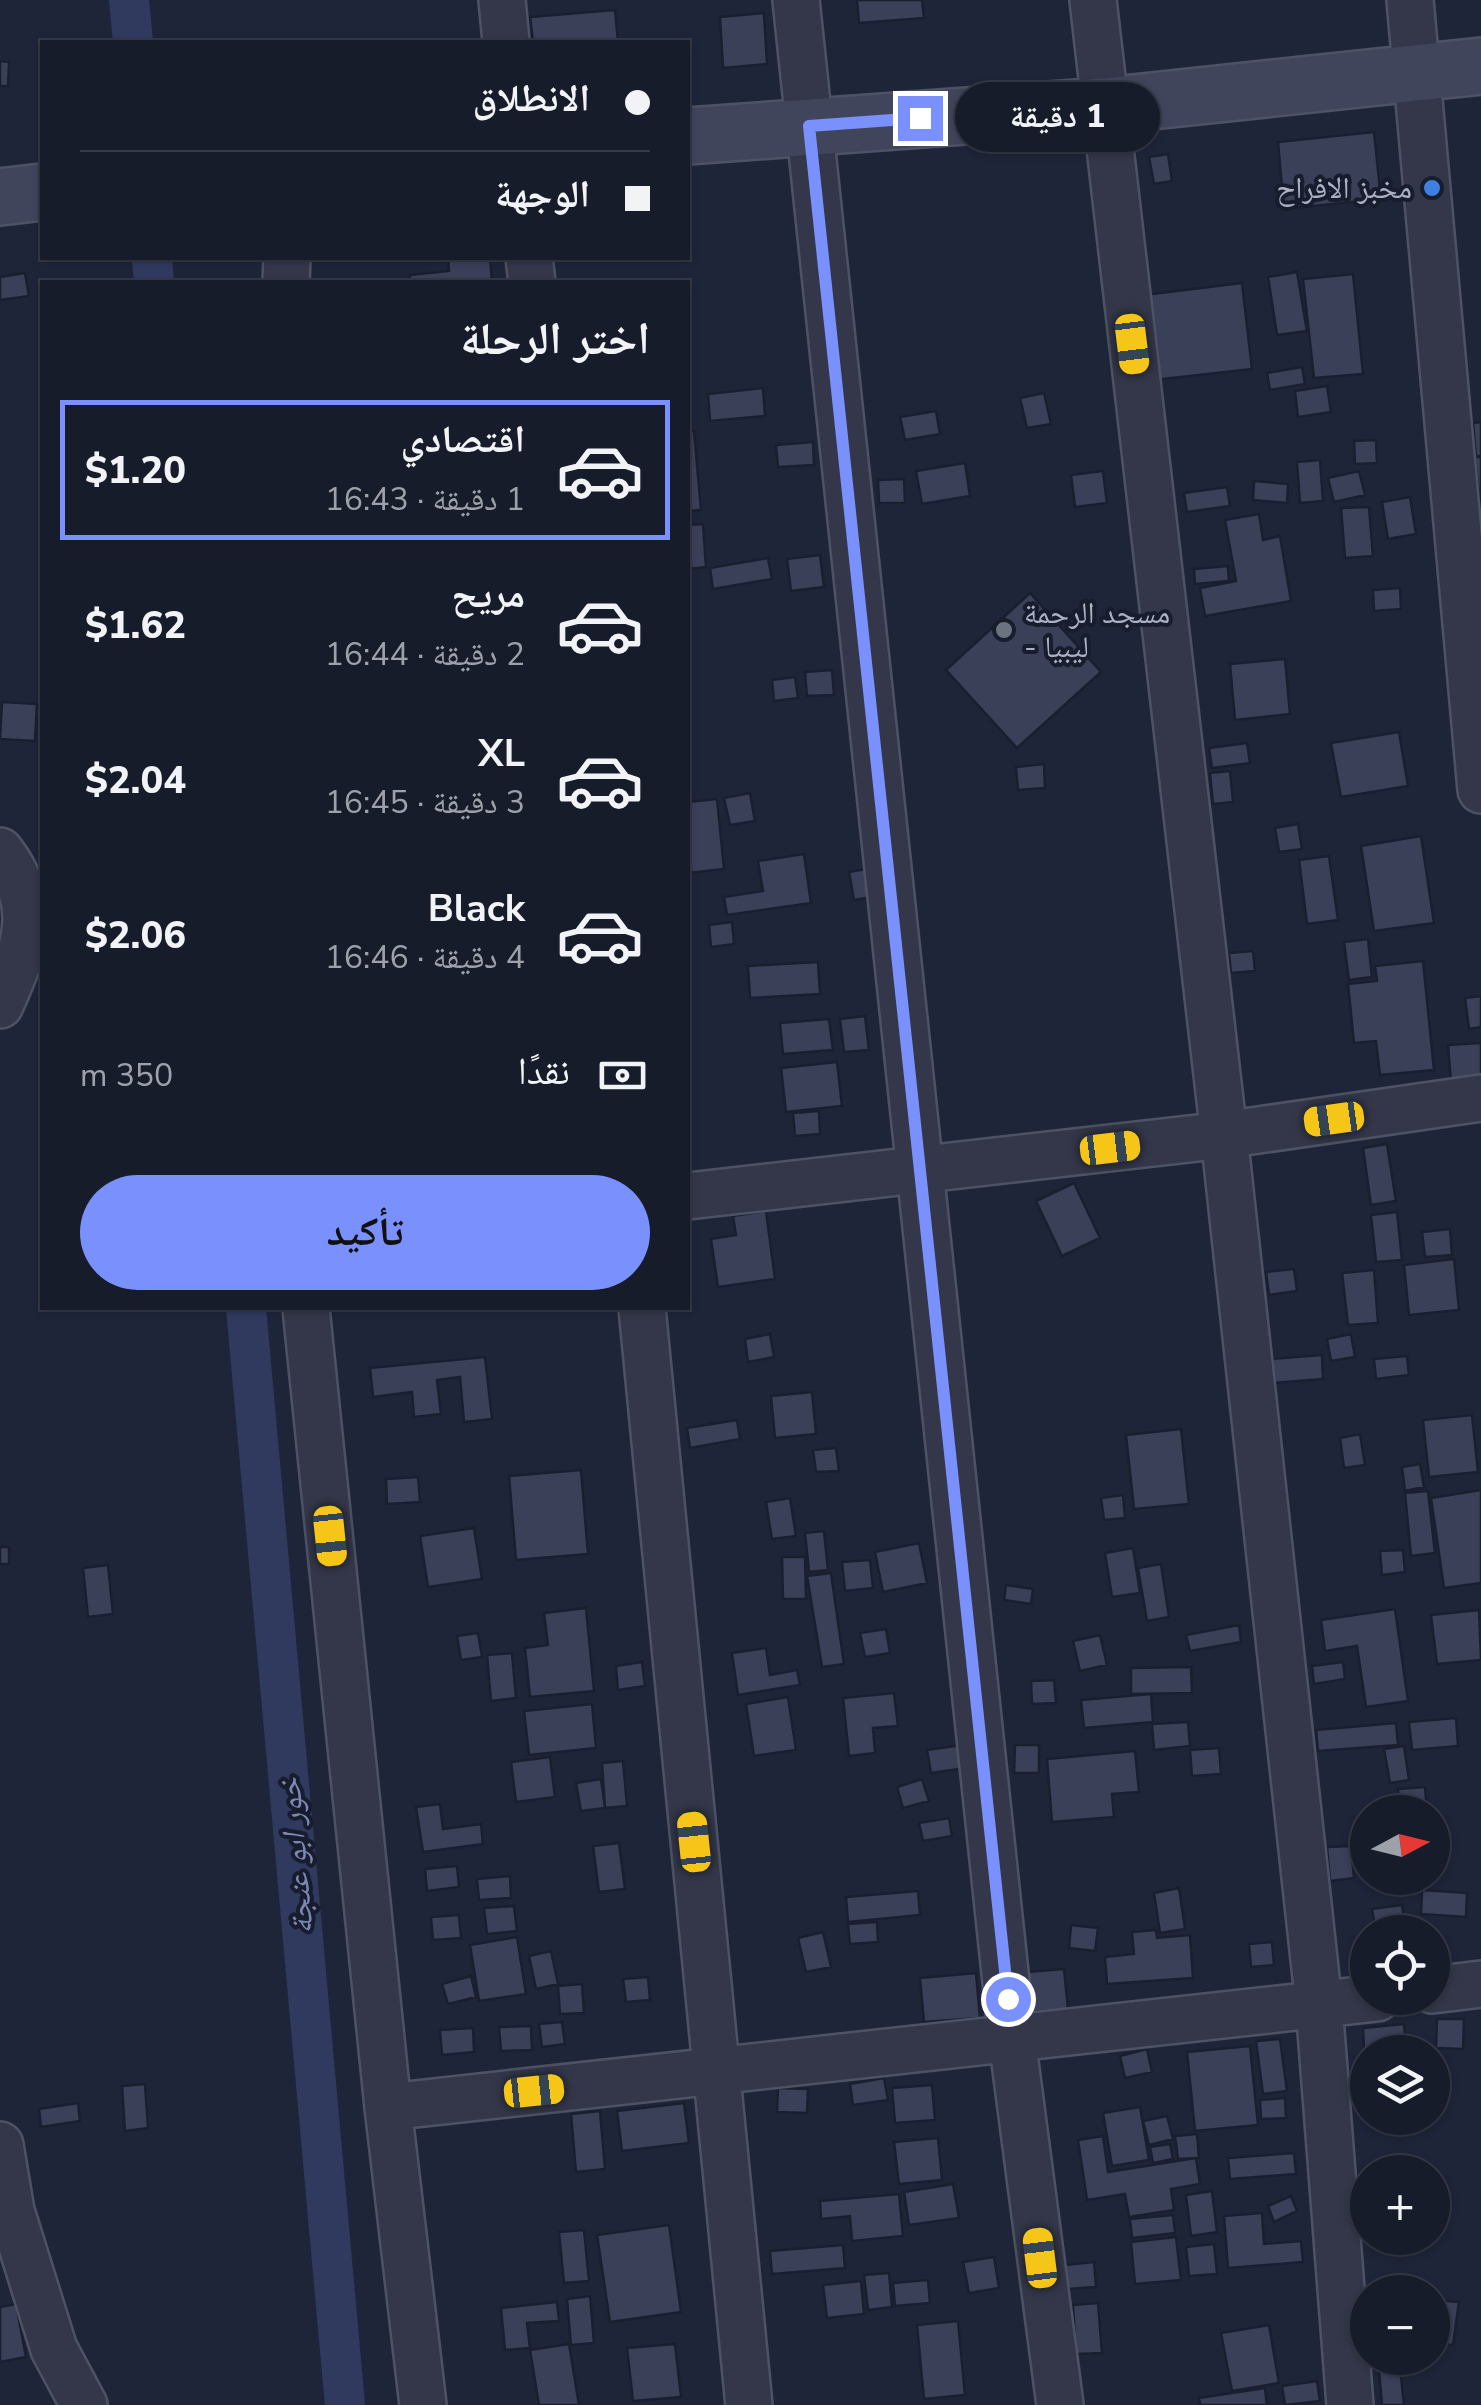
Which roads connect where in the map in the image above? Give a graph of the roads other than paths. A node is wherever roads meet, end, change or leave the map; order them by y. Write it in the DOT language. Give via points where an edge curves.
graph roads {
  1 [pos="502,0"];
  2 [pos="796,0"];
  3 [pos="1093,0"];
  4 [pos="1410,0"];
  5 [pos="506,40"];
  6 [pos="1481,66"];
  7 [pos="1418,74"];
  8 [pos="1105,106"];
  9 [pos="809,126"];
  10 [pos="690,136"];
  11 [pos="1481,790"];
  12 [pos="0,851"];
  13 [pos="0,1006"];
  14 [pos="1481,1098"];
  15 [pos="1224,1134"];
  16 [pos="920,1170"];
  17 [pos="690,1196"];
  18 [pos="306,1310"];
  19 [pos="642,1310"];
  20 [pos="1481,1984"];
  21 [pos="1450,1988"];
  22 [pos="1350,2001"];
  23 [pos="1319,2005"];
  24 [pos="1012,2038"];
  25 [pos="716,2071"];
  26 [pos="388,2107"];
  27 [pos="0,2145"];
  28 [pos="5,2213"];
  29 [pos="84,2405"];
  30 [pos="423,2405"];
  31 [pos="750,2405"];
  32 [pos="1060,2405"];
  33 [pos="1350,2405"];
  1 -- 5 [label="street"];
  2 -- 9 [label="street"];
  3 -- 8 [label="street"];
  4 -- 7 [label="street"];
  6 -- 7 [label="street"];
  7 -- 8 [label="street"];
  7 -- 11 [label="street"];
  8 -- 9 [label="street"];
  8 -- 15 [label="street"];
  9 -- 10 [label="street"];
  9 -- 16 [label="street"];
  12 -- 13 [label="street" via="27,902 25,945"];
  14 -- 15 [label="street"];
  15 -- 16 [label="street"];
  15 -- 23 [label="street"];
  16 -- 17 [label="street"];
  16 -- 24 [label="street"];
  18 -- 26 [label="street"];
  19 -- 25 [label="street"];
  20 -- 21 [label="street"];
  22 -- 23 [label="street"];
  23 -- 24 [label="street"];
  23 -- 33 [label="street"];
  24 -- 25 [label="street"];
  24 -- 32 [label="street"];
  25 -- 26 [label="street"];
  25 -- 31 [label="street"];
  26 -- 30 [label="street"];
  27 -- 28 [label="street"];
  28 -- 29 [label="street" via="54,2349"];
}
